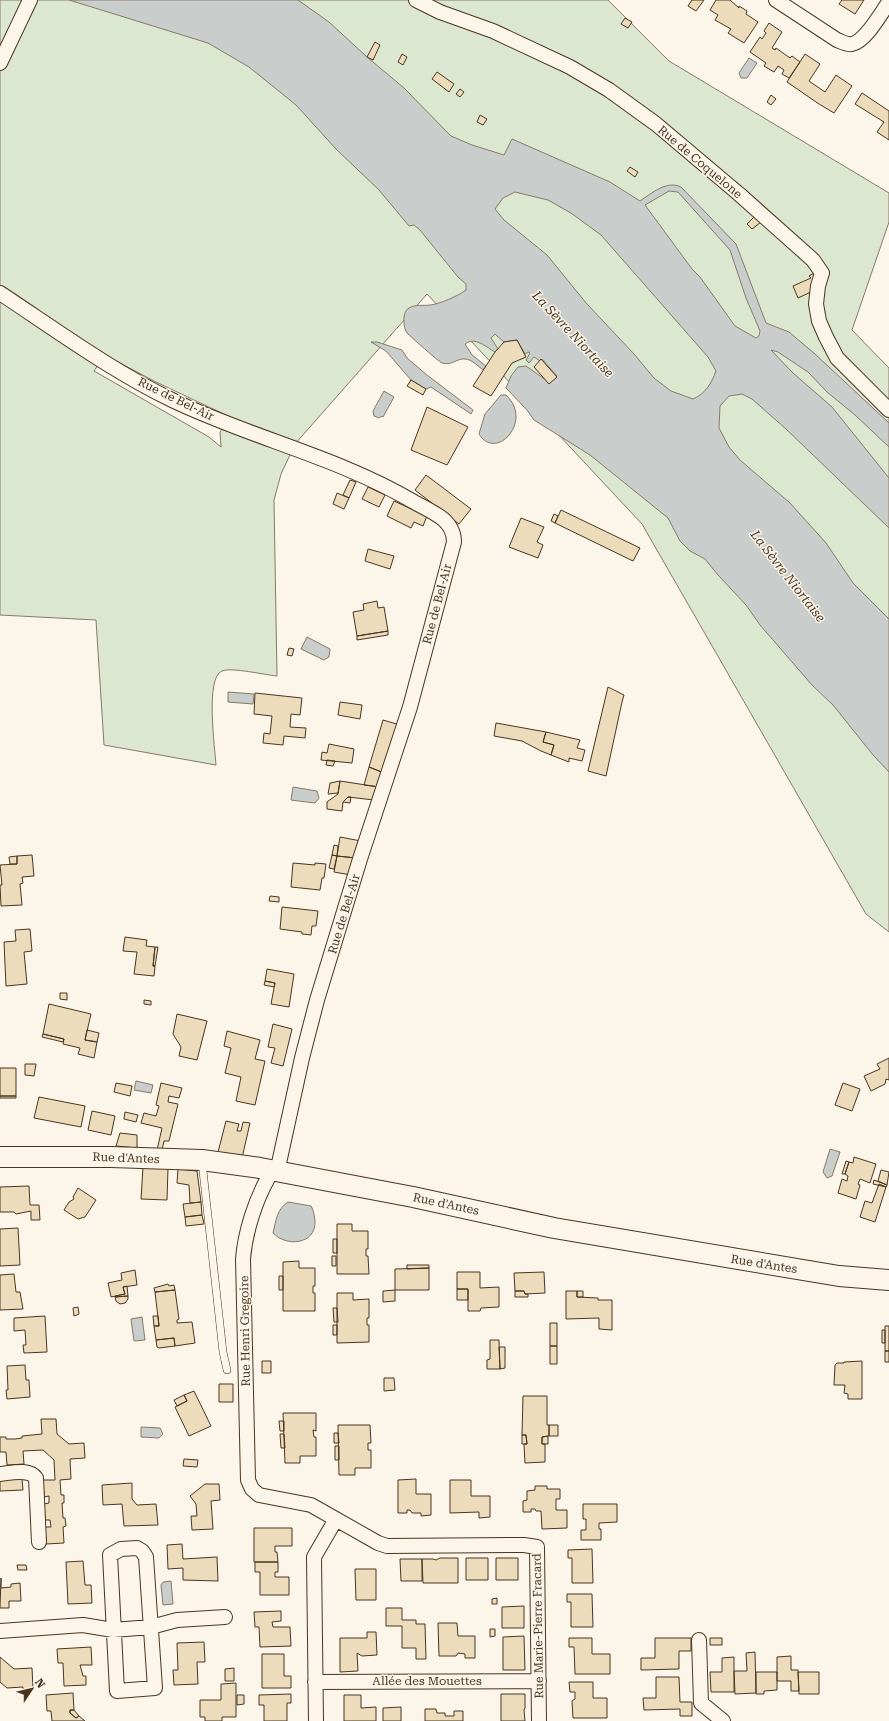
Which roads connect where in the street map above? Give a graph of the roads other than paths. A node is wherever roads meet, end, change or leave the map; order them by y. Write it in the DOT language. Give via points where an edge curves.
graph roads {
  1 [pos="30,0"];
  2 [pos="416,0"];
  3 [pos="776,0"];
  4 [pos="889,2"];
  5 [pos="0,63"];
  6 [pos="0,293"];
  7 [pos="889,410"];
  8 [pos="0,1157"];
  9 [pos="202,1160"];
  10 [pos="275,1170"];
  11 [pos="889,1280"];
  12 [pos="226,1370"];
  13 [pos="0,1474"];
  14 [pos="260,1495"];
  15 [pos="336,1519"];
  16 [pos="39,1542"];
  17 [pos="225,1617"];
  18 [pos="151,1627"];
  19 [pos="114,1630"];
  20 [pos="0,1631"];
  21 [pos="698,1640"];
  22 [pos="538,1681"];
  23 [pos="316,1682"];
  24 [pos="316,1721"];
  25 [pos="539,1721"];
  26 [pos="723,1721"];
  1 -- 5 [label="street"];
  2 -- 7 [label="street, Rue de Coquelone" via="570,67 609,90 656,124 739,194 813,260 822,273 816,304 819,321 826,337 837,358"];
  3 -- 4 [label="street" via="846,44 852,44 865,35"];
  6 -- 10 [label="street, Rue de Bel-Air" via="90,353 172,400 372,479 444,519 454,535 410,707 317,1000 283,1148"];
  8 -- 9 [label="street, Rue d'Antes"];
  9 -- 10 [label="street, Rue d'Antes"];
  9 -- 12 [label="lane"];
  10 -- 11 [label="street, Rue d'Antes" via="554,1228 839,1276"];
  10 -- 14 [label="street, Rue Henri Gregoire" via="268,1177 262,1190 246,1235 243,1259 248,1480 252,1489"];
  13 -- 16 [label="street" via="28,1472 33,1473 36,1478"];
  14 -- 15 [label="street, Rue Marie-Pierre Fracard" via="311,1505"];
  15 -- 22 [label="street, Rue Marie-Pierre Fracard" via="387,1546 537,1547"];
  15 -- 23 [label="street" via="314,1557"];
  17 -- 18 [label="street" via="177,1620"];
  18 -- 19 [label="street"];
  18 -- 19 [label="street" via="155,1688 147,1689 117,1691"];
  18 -- 19 [label="street" via="146,1557 137,1548 121,1549 110,1555"];
  19 -- 20 [label="street" via="83,1625"];
  21 -- 26 [label="street" via="701,1703"];
  22 -- 23 [label="street, Allée des Mouettes"];
  22 -- 25 [label="street, Rue Marie-Pierre Fracard"];
  23 -- 24 [label="street"];
}
